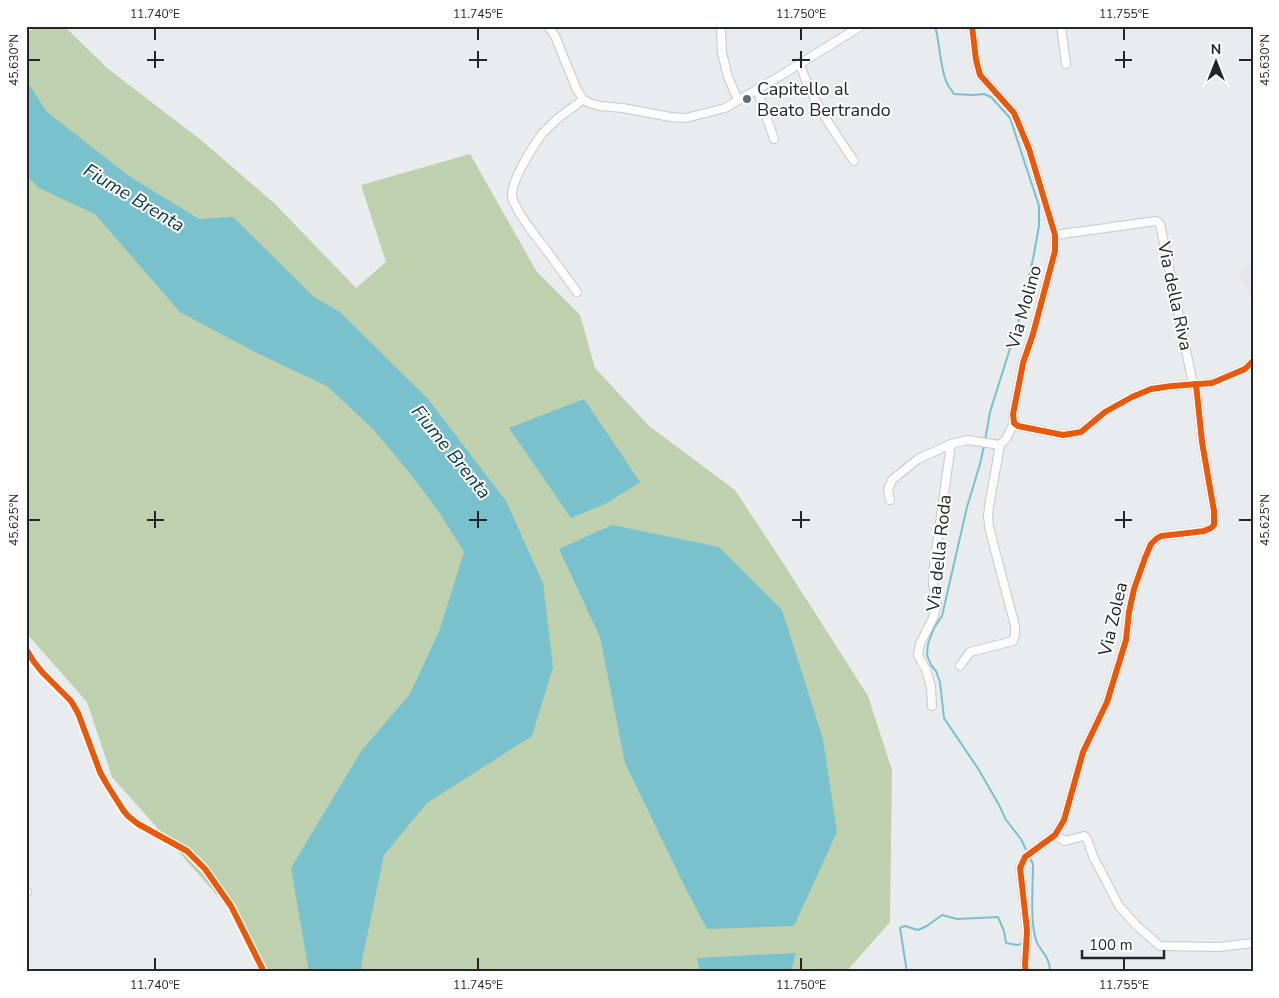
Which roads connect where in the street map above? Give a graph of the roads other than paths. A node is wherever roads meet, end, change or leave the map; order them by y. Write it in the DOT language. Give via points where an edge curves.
graph roads {
  1 [pos="548,26"];
  2 [pos="721,26"];
  3 [pos="860,26"];
  4 [pos="972,26"];
  5 [pos="1061,26"];
  6 [pos="800,64"];
  7 [pos="1066,64"];
  8 [pos="757,89"];
  9 [pos="583,99"];
  10 [pos="738,100"];
  11 [pos="774,139"];
  12 [pos="854,161"];
  13 [pos="1055,235"];
  14 [pos="577,292"];
  15 [pos="1253,361"];
  16 [pos="1194,384"];
  17 [pos="1014,423"];
  18 [pos="951,444"];
  19 [pos="1000,444"];
  20 [pos="890,500"];
  21 [pos="960,666"];
  22 [pos="932,706"];
  23 [pos="1055,834"];
  24 [pos="1253,944"];
  25 [pos="1026,972"];
  1 -- 9 [label="street"];
  2 -- 10 [label="street" via="722,53"];
  3 -- 6 [label="street"];
  4 -- 13 [label="street, Via Molino" via="980,75 1014,113 1029,149"];
  5 -- 7 [label="street"];
  6 -- 8 [label="street"];
  6 -- 12 [label="street" via="818,105"];
  8 -- 10 [label="street"];
  8 -- 11 [label="street"];
  9 -- 10 [label="street" via="600,106 686,118 725,108"];
  9 -- 14 [label="street" via="541,136 518,174 512,194 520,214"];
  13 -- 16 [label="street, Via della Riva" via="1156,221 1160,224"];
  13 -- 17 [label="street, Via Molino" via="1055,251 1023,363"];
  15 -- 16 [label="street" via="1245,369 1212,383"];
  16 -- 17 [label="street" via="1151,389 1132,397 1105,412 1081,432 1063,435"];
  16 -- 23 [label="street, Via Zolea" via="1214,525 1204,531 1161,536 1151,544 1134,589 1126,640 1107,702 1083,752 1064,820"];
  17 -- 19 [label="street"];
  18 -- 19 [label="street" via="968,440"];
  18 -- 20 [label="street" via="918,459 892,480 888,490"];
  18 -- 22 [label="street, Via della Roda" via="934,565 937,605 918,655 931,687"];
  19 -- 21 [label="street" via="988,522 1015,635 1013,641 970,652"];
  23 -- 24 [label="street" via="1065,841 1087,838 1119,906 1160,946"];
  23 -- 25 [label="street, Via Zolea" via="1028,855 1020,868 1027,930"];
}
